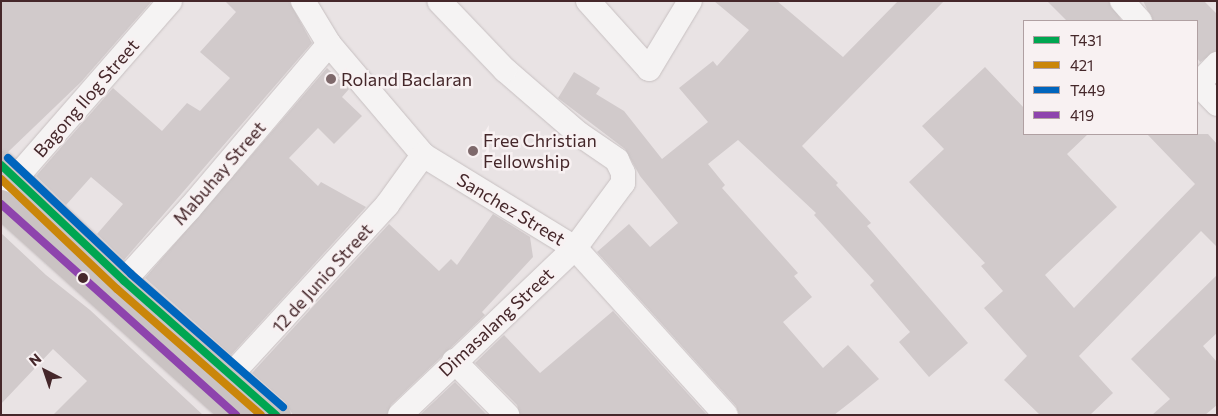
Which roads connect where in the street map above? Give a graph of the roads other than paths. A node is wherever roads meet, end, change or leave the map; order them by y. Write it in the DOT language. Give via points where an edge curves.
graph roads {
  1 [pos="170,1"];
  2 [pos="303,1"];
  3 [pos="439,1"];
  4 [pos="588,1"];
  5 [pos="690,1"];
  6 [pos="1122,1"];
  7 [pos="1139,20"];
  8 [pos="329,44"];
  9 [pos="1217,64"];
  10 [pos="1198,82"];
  11 [pos="1198,84"];
  12 [pos="1217,104"];
  13 [pos="423,155"];
  14 [pos="6,180"];
  15 [pos="1,204"];
  16 [pos="575,248"];
  17 [pos="116,290"];
  18 [pos="454,361"];
  19 [pos="222,384"];
  20 [pos="236,415"];
  21 [pos="276,415"];
  22 [pos="400,415"];
  23 [pos="507,415"];
  24 [pos="726,415"];
  1 -- 14 [label="street, Bagong Ilog Street"];
  2 -- 8 [label="street, Sanchez Street"];
  3 -- 16 [label="street, Dimasalang Street" via="505,70 579,134 621,165 623,183"];
  4 -- 5 [label="street" via="648,70"];
  6 -- 7 [label="street"];
  8 -- 13 [label="street, Sanchez Street"];
  8 -- 17 [label="street, Mabuhay Street"];
  9 -- 10 [label="street"];
  11 -- 12 [label="street"];
  13 -- 16 [label="street, Sanchez Street"];
  13 -- 19 [label="street, 12 de Junio Street" via="387,205"];
  14 -- 17 [label="main road"];
  15 -- 17 [label="main road"];
  16 -- 18 [label="street, Dimasalang Street"];
  16 -- 24 [label="street, Sanchez Street"];
  17 -- 19 [label="main road"];
  18 -- 22 [label="street, Dimasalang Street"];
  18 -- 23 [label="street"];
  19 -- 20 [label="main road"];
  19 -- 21 [label="main road"];
}
